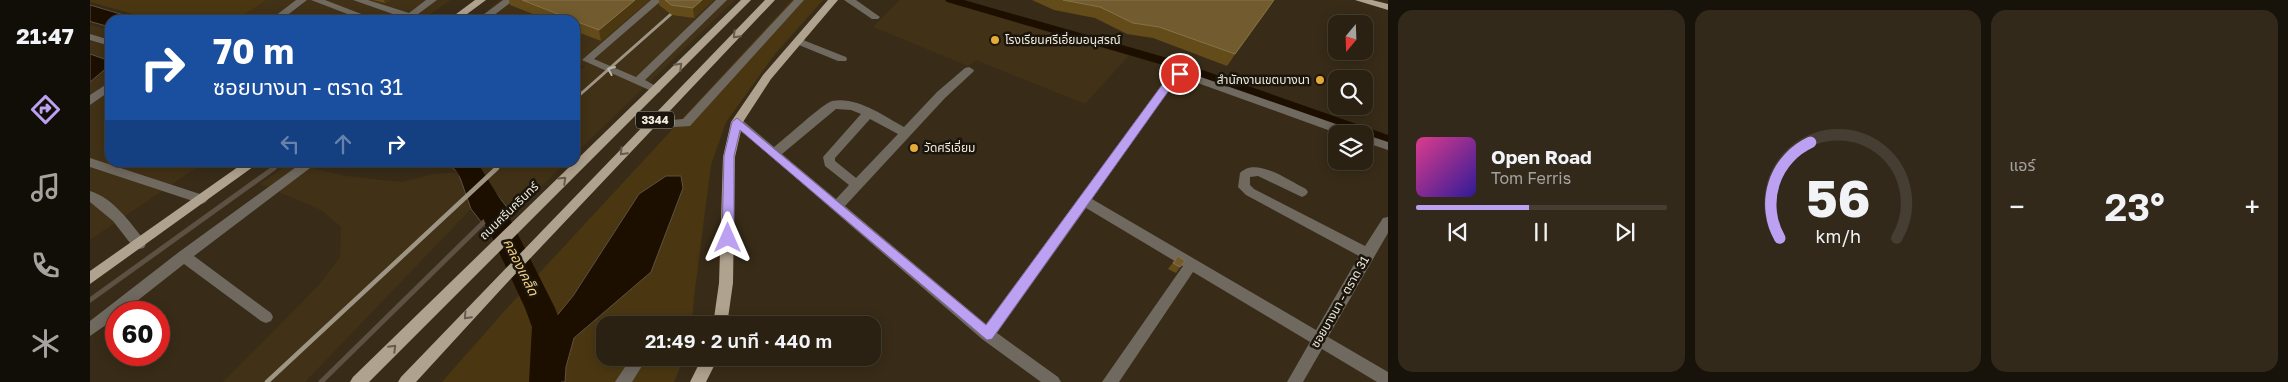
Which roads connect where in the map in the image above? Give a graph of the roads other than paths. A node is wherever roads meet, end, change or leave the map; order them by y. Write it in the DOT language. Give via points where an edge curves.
graph roads {
  1 [pos="302,0"];
  2 [pos="316,0"];
  3 [pos="358,0"];
  4 [pos="432,0"];
  5 [pos="481,0"];
  6 [pos="510,0"];
  7 [pos="657,0"];
  8 [pos="722,0"];
  9 [pos="746,0"];
  10 [pos="770,0"];
  11 [pos="799,0"];
  12 [pos="833,0"];
  13 [pos="849,0"];
  14 [pos="1360,0"];
  15 [pos="1388,7"];
  16 [pos="282,15"];
  17 [pos="358,15"];
  18 [pos="401,15"];
  19 [pos="416,15"];
  20 [pos="460,15"];
  21 [pos="489,15"];
  22 [pos="876,17"];
  23 [pos="90,37"];
  24 [pos="798,41"];
  25 [pos="105,42"];
  26 [pos="580,57"];
  27 [pos="842,59"];
  28 [pos="587,60"];
  29 [pos="969,70"];
  30 [pos="638,81"];
  31 [pos="656,89"];
  32 [pos="105,92"];
  33 [pos="90,101"];
  34 [pos="868,114"];
  35 [pos="737,122"];
  36 [pos="648,126"];
  37 [pos="1328,126"];
  38 [pos="905,133"];
  39 [pos="1373,141"];
  40 [pos="1388,146"];
  41 [pos="775,153"];
  42 [pos="90,162"];
  43 [pos="580,163"];
  44 [pos="105,167"];
  45 [pos="105,167"];
  46 [pos="247,167"];
  47 [pos="305,167"];
  48 [pos="576,167"];
  49 [pos="856,185"];
  50 [pos="1302,192"];
  51 [pos="90,196"];
  52 [pos="202,199"];
  53 [pos="1084,201"];
  54 [pos="102,204"];
  55 [pos="837,206"];
  56 [pos="90,212"];
  57 [pos="1388,222"];
  58 [pos="139,244"];
  59 [pos="1367,254"];
  60 [pos="184,256"];
  61 [pos="1192,263"];
  62 [pos="90,278"];
  63 [pos="721,316"];
  64 [pos="266,317"];
  65 [pos="90,330"];
  66 [pos="987,334"];
  67 [pos="1318,340"];
  68 [pos="634,366"];
  69 [pos="706,366"];
  70 [pos="1388,380"];
  71 [pos="358,382"];
  72 [pos="406,382"];
  73 [pos="623,382"];
  74 [pos="698,382"];
  75 [pos="1053,382"];
  76 [pos="1110,382"];
  77 [pos="1295,382"];
  1 -- 16 [label="street"];
  2 -- 17 [label="street"];
  3 -- 18 [label="street"];
  4 -- 19 [label="street"];
  5 -- 20 [label="main road"];
  6 -- 21 [label="street"];
  7 -- 28 [label="street"];
  8 -- 30 [label="street"];
  31 -- 9 [label="main road, ถนนศรีนครินทร์ / 3344, one-way"];
  10 -- 36 [label="main road, 3344, one-way"];
  11 -- 36 [label="street" via="686,123"];
  12 -- 24 [label="main road"];
  13 -- 22 [label="street"];
  14 -- 15 [label="main road"];
  23 -- 25 [label="street"];
  24 -- 27 [label="street"];
  24 -- 35 [label="main road" via="767,77"];
  26 -- 28 [label="street"];
  30 -- 28 [label="street, one-way"];
  29 -- 38 [label="street" via="941,94"];
  30 -- 31 [label="street"];
  43 -- 31 [label="main road, ถนนศรีนครินทร์ / 3344, one-way"];
  32 -- 33 [label="street"];
  34 -- 38 [label="street"];
  34 -- 41 [label="street" via="844,104 833,105"];
  34 -- 49 [label="street" via="829,157 830,163"];
  35 -- 41 [label="street"];
  35 -- 63 [label="main road" via="729,156 728,247"];
  36 -- 72 [label="main road, 3344, one-way"];
  37 -- 53 [label="street" via="1180,74 1174,76"];
  38 -- 49 [label="street"];
  39 -- 40 [label="street"];
  41 -- 55 [label="street"];
  42 -- 45 [label="street"];
  44 -- 52 [label="street"];
  46 -- 52 [label="main road"];
  47 -- 60 [label="street"];
  71 -- 48 [label="main road, ถนนศรีนครินทร์ / 3344, one-way"];
  49 -- 55 [label="street"];
  50 -- 59 [label="street" via="1260,172 1249,171 1244,176 1244,187 1250,192"];
  51 -- 54 [label="street"];
  52 -- 58 [label="main road"];
  53 -- 61 [label="street"];
  53 -- 66 [label="street"];
  54 -- 56 [label="street"];
  54 -- 58 [label="street" via="125,223"];
  55 -- 66 [label="street"];
  57 -- 59 [label="street, ซอยบางนา - ตราด 31"];
  58 -- 62 [label="main road"];
  59 -- 67 [label="street, ซอยบางนา - ตราด 31"];
  60 -- 64 [label="street"];
  60 -- 65 [label="street"];
  61 -- 67 [label="street"];
  61 -- 76 [label="street"];
  66 -- 75 [label="street"];
  67 -- 70 [label="street"];
  67 -- 77 [label="street, ซอยบางนา - ตราด 31"];
  68 -- 73 [label="street"];
  69 -- 74 [label="main road"];
}
